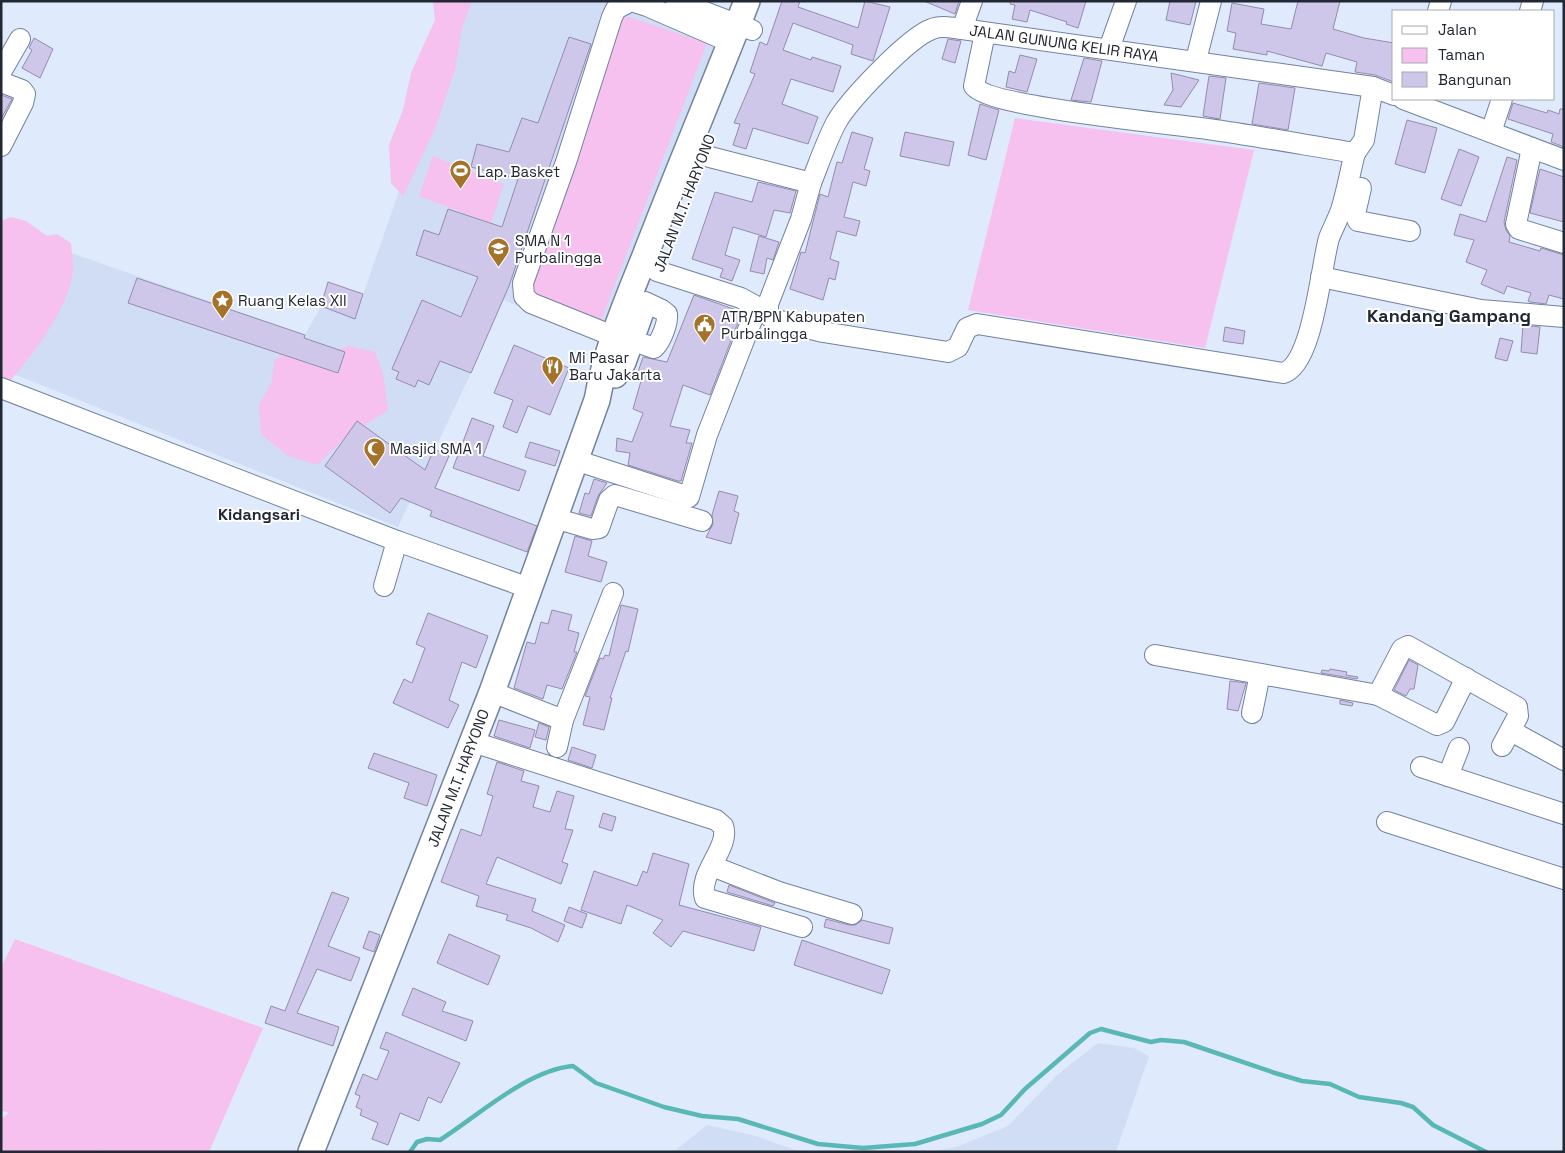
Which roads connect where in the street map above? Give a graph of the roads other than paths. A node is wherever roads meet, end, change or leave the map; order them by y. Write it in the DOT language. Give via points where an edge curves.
graph roads {
  1 [pos="676,1"];
  2 [pos="747,1"];
  3 [pos="764,1"];
  4 [pos="972,1"];
  5 [pos="1126,1"];
  6 [pos="1211,1"];
  7 [pos="962,28"];
  8 [pos="740,32"];
  9 [pos="985,33"];
  10 [pos="20,39"];
  11 [pos="1109,49"];
  12 [pos="1196,60"];
  13 [pos="1,72"];
  14 [pos="1,82"];
  15 [pos="1392,94"];
  16 [pos="1392,100"];
  17 [pos="1409,100"];
  18 [pos="1502,100"];
  19 [pos="1492,132"];
  20 [pos="1,146"];
  21 [pos="1532,148"];
  22 [pos="702,155"];
  23 [pos="1564,160"];
  24 [pos="1355,168"];
  25 [pos="811,183"];
  26 [pos="1410,231"];
  27 [pos="1564,243"];
  28 [pos="657,271"];
  29 [pos="1327,278"];
  30 [pos="763,310"];
  31 [pos="1564,316"];
  32 [pos="622,338"];
  33 [pos="1,388"];
  34 [pos="576,460"];
  35 [pos="554,518"];
  36 [pos="702,521"];
  37 [pos="397,541"];
  38 [pos="384,586"];
  39 [pos="529,588"];
  40 [pos="613,593"];
  41 [pos="1155,655"];
  42 [pos="1260,674"];
  43 [pos="1466,678"];
  44 [pos="492,692"];
  45 [pos="1378,695"];
  46 [pos="1252,713"];
  47 [pos="563,720"];
  48 [pos="473,742"];
  49 [pos="557,747"];
  50 [pos="1459,748"];
  51 [pos="1564,760"];
  52 [pos="1421,767"];
  53 [pos="1448,776"];
  54 [pos="1564,814"];
  55 [pos="1387,822"];
  56 [pos="712,866"];
  57 [pos="1564,878"];
  58 [pos="852,914"];
  59 [pos="802,927"];
  60 [pos="311,1152"];
  1 -- 8 [label="street"];
  2 -- 8 [label="main road, JALAN M.T. HARYONO"];
  3 -- 8 [label="main road, JALAN M.T. HARYONO"];
  4 -- 7 [label="street"];
  5 -- 11 [label="street"];
  6 -- 12 [label="street"];
  7 -- 9 [label="street, JALAN GUNUNG KELIR RAYA"];
  7 -- 25 [label="street, JALAN GUNUNG KELIR RAYA" via="930,29 870,80 837,121"];
  8 -- 22 [label="main road, JALAN M.T. HARYONO"];
  8 -- 32 [label="main road, JALAN M.T. HARYONO"];
  8 -- 32 [label="street" via="631,2 616,9 612,17 522,291 531,303"];
  9 -- 11 [label="street, JALAN GUNUNG KELIR RAYA"];
  9 -- 24 [label="street" via="974,86 981,92 1035,105 1208,129"];
  10 -- 13 [label="street"];
  11 -- 12 [label="street, JALAN GUNUNG KELIR RAYA"];
  12 -- 15 [label="street, JALAN GUNUNG KELIR RAYA"];
  14 -- 20 [label="street" via="25,94"];
  16 -- 24 [label="street" via="1364,140"];
  17 -- 19 [label="street, JALAN GUNUNG KELIR RAYA"];
  18 -- 19 [label="street"];
  19 -- 21 [label="street, JALAN GUNUNG KELIR RAYA"];
  21 -- 23 [label="street, JALAN GUNUNG KELIR RAYA"];
  21 -- 27 [label="street" via="1516,224 1520,229"];
  22 -- 25 [label="street"];
  22 -- 28 [label="main road, JALAN M.T. HARYONO"];
  24 -- 26 [label="street" via="1362,183 1356,219"];
  24 -- 29 [label="street" via="1330,238"];
  25 -- 30 [label="street, JALAN GUNUNG KELIR RAYA" via="801,219"];
  28 -- 30 [label="street" via="741,298"];
  28 -- 32 [label="main road, JALAN M.T. HARYONO" via="644,302"];
  29 -- 30 [label="street" via="1303,348 1289,371 1283,373 977,324 967,328 958,347 948,352 786,324 772,319"];
  29 -- 31 [label="street" via="1481,310"];
  30 -- 34 [label="street, JALAN GUNUNG KELIR RAYA" via="706,435 689,497"];
  32 -- 34 [label="main road, JALAN M.T. HARYONO" via="614,377 596,400"];
  33 -- 37 [label="street"];
  34 -- 35 [label="main road, JALAN M.T. HARYONO"];
  35 -- 36 [label="street" via="596,529 601,526 609,500 614,496"];
  35 -- 39 [label="main road, JALAN M.T. HARYONO"];
  37 -- 38 [label="street"];
  37 -- 39 [label="street"];
  39 -- 44 [label="main road, JALAN M.T. HARYONO"];
  40 -- 47 [label="street"];
  41 -- 42 [label="street"];
  42 -- 45 [label="street"];
  42 -- 46 [label="street"];
  43 -- 45 [label="street" via="1441,724 1424,720"];
  43 -- 45 [label="street" via="1405,646"];
  43 -- 51 [label="street" via="1517,707 1519,712 1506,739"];
  44 -- 47 [label="street"];
  44 -- 48 [label="main road, JALAN M.T. HARYONO"];
  47 -- 49 [label="street"];
  48 -- 56 [label="street" via="716,820 725,831"];
  48 -- 60 [label="main road, JALAN M.T. HARYONO"];
  50 -- 53 [label="street"];
  52 -- 53 [label="street"];
  53 -- 54 [label="street"];
  55 -- 57 [label="street"];
  56 -- 58 [label="street" via="779,892"];
  56 -- 59 [label="street" via="702,891 705,898"];
}
